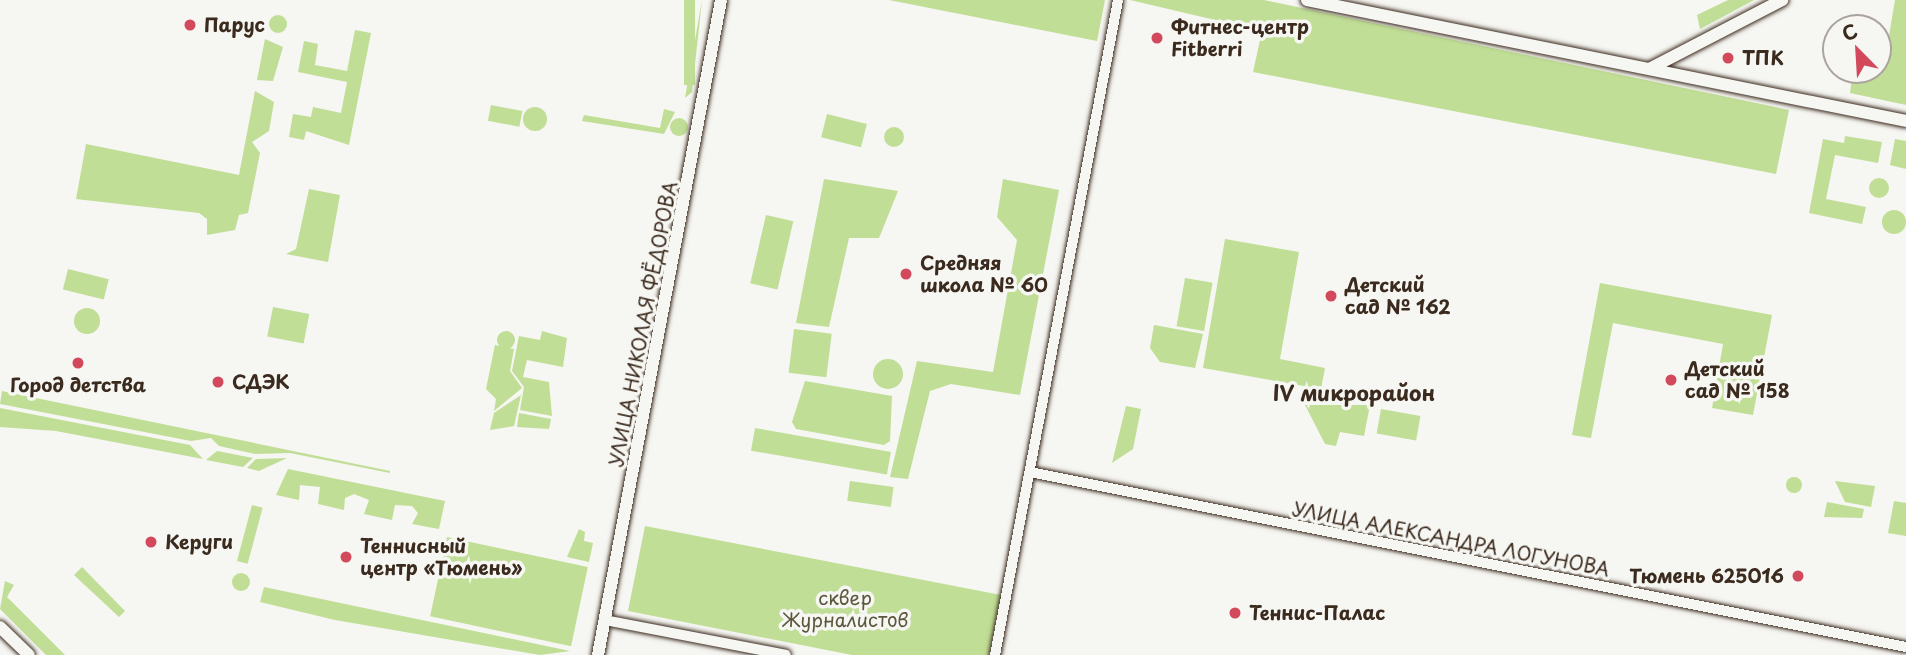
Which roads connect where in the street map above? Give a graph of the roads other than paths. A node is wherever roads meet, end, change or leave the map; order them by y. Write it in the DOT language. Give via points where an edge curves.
graph roads {
  1 [pos="721,0"];
  2 [pos="1118,0"];
  3 [pos="1307,0"];
  4 [pos="1782,0"];
  5 [pos="1651,68"];
  6 [pos="1906,121"];
  7 [pos="1030,472"];
  8 [pos="605,620"];
  9 [pos="0,626"];
  10 [pos="1906,647"];
  11 [pos="29,655"];
  12 [pos="598,655"];
  13 [pos="786,655"];
  14 [pos="995,655"];
  1 -- 8 [label="street, УЛИЦА НИКОЛАЯ ФЁДОРОВА"];
  2 -- 7 [label="street"];
  3 -- 5 [label="street"];
  4 -- 5 [label="street"];
  5 -- 6 [label="street"];
  7 -- 10 [label="street, УЛИЦА АЛЕКСАНДРА ЛОГУНОВА"];
  7 -- 14 [label="street"];
  8 -- 12 [label="street, УЛИЦА НИКОЛАЯ ФЁДОРОВА"];
  8 -- 13 [label="street"];
  9 -- 11 [label="street"];
}
